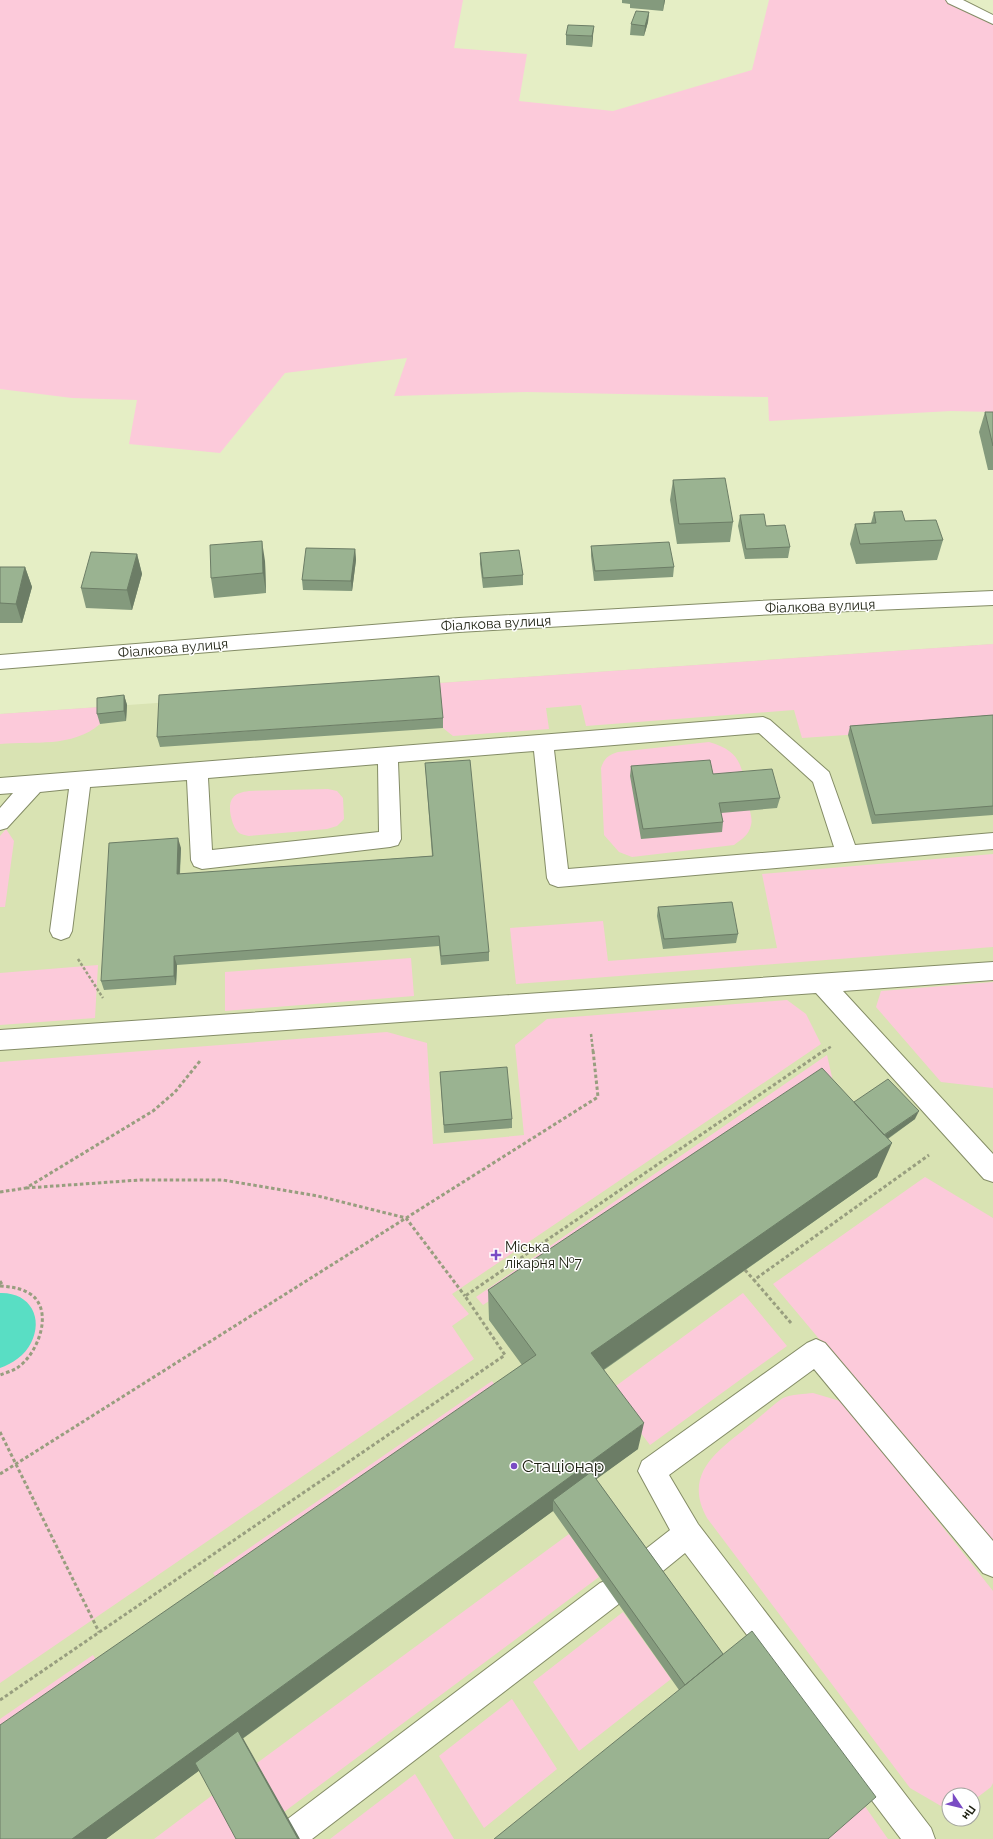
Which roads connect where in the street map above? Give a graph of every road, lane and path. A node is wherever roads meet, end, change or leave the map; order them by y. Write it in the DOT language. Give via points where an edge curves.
graph roads {
  1 [pos="953,0"];
  2 [pos="993,20"];
  3 [pos="993,598"];
  4 [pos="0,662"];
  5 [pos="543,743"];
  6 [pos="388,755"];
  7 [pos="197,771"];
  8 [pos="81,780"];
  9 [pos="34,784"];
  10 [pos="0,786"];
  11 [pos="0,822"];
  12 [pos="993,841"];
  13 [pos="847,854"];
  14 [pos="61,931"];
  15 [pos="993,971"];
  16 [pos="821,983"];
  17 [pos="588,999"];
  18 [pos="229,1024"];
  19 [pos="861,1026"];
  20 [pos="123,1031"];
  21 [pos="0,1040"];
  22 [pos="959,1134"];
  23 [pos="993,1171"];
  24 [pos="26,1188"];
  25 [pos="0,1192"];
  26 [pos="406,1218"];
  27 [pos="745,1270"];
  28 [pos="754,1280"];
  29 [pos="0,1281"];
  30 [pos="2,1286"];
  31 [pos="465,1296"];
  32 [pos="816,1352"];
  33 [pos="0,1375"];
  34 [pos="0,1432"];
  35 [pos="15,1465"];
  36 [pos="0,1474"];
  37 [pos="688,1534"];
  38 [pos="993,1563"];
  39 [pos="648,1565"];
  40 [pos="610,1593"];
  41 [pos="99,1632"];
  42 [pos="0,1700"];
  43 [pos="296,1832"];
  44 [pos="920,1839"];
  1 -- 2 [label="street"];
  3 -- 4 [label="street, Фіалкова вулиця" via="458,624"];
  5 -- 6 [label="street"];
  5 -- 13 [label="street" via="763,726 822,778"];
  5 -- 13 [label="street" via="558,878"];
  6 -- 7 [label="street"];
  6 -- 7 [label="street" via="390,839 202,860"];
  7 -- 8 [label="street"];
  8 -- 9 [label="street"];
  8 -- 14 [label="street"];
  9 -- 10 [label="street"];
  9 -- 11 [label="street"];
  12 -- 13 [label="street"];
  14 -- 20 [label="path"];
  15 -- 16 [label="street"];
  16 -- 17 [label="street"];
  16 -- 19 [label="street"];
  17 -- 18 [label="street"];
  17 -- 26 [label="path" via="598,1097"];
  18 -- 20 [label="street"];
  18 -- 24 [label="path" via="175,1092 153,1111"];
  19 -- 22 [label="street"];
  19 -- 31 [label="path"];
  20 -- 21 [label="street"];
  22 -- 23 [label="street"];
  22 -- 28 [label="path"];
  24 -- 25 [label="path"];
  24 -- 26 [label="path" via="140,1180 223,1180 318,1196"];
  26 -- 31 [label="path"];
  26 -- 35 [label="path"];
  27 -- 28 [label="path"];
  28 -- 32 [label="path"];
  29 -- 30 [label="path"];
  30 -- 33 [label="path" via="12,1285 30,1293 41,1308 44,1327 38,1347 22,1365"];
  31 -- 41 [label="path" via="504,1355"];
  32 -- 37 [label="street" via="652,1471"];
  32 -- 38 [label="street"];
  34 -- 35 [label="path"];
  35 -- 36 [label="path"];
  35 -- 41 [label="path"];
  37 -- 39 [label="street"];
  37 -- 44 [label="street"];
  40 -- 43 [label="street"];
  41 -- 42 [label="path"];
}
